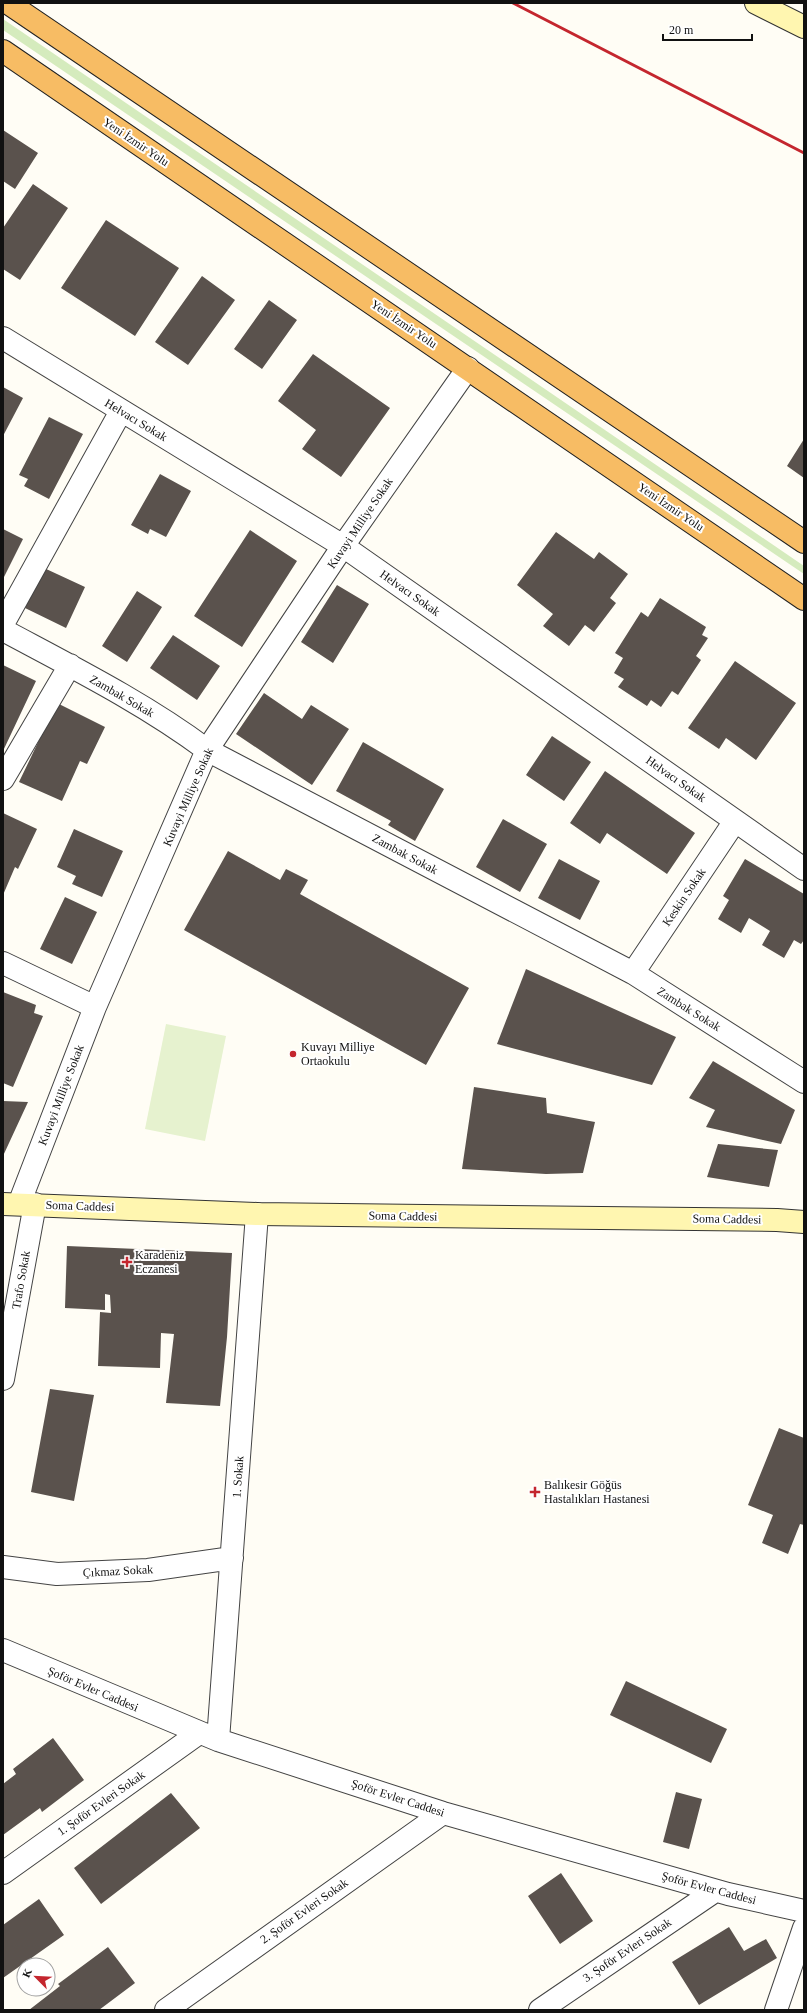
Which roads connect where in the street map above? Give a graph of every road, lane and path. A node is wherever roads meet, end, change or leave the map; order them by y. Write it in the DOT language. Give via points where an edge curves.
graph roads {
  1 [pos="8,3"];
  2 [pos="756,3"];
  3 [pos="804,27"];
  4 [pos="3,51"];
  5 [pos="3,338"];
  6 [pos="468,368"];
  7 [pos="121,411"];
  8 [pos="804,542"];
  9 [pos="343,546"];
  10 [pos="804,599"];
  11 [pos="3,624"];
  12 [pos="3,630"];
  13 [pos="70,666"];
  14 [pos="207,750"];
  15 [pos="3,779"];
  16 [pos="735,821"];
  17 [pos="804,869"];
  18 [pos="3,963"];
  19 [pos="633,973"];
  20 [pos="95,1007"];
  21 [pos="804,1082"];
  22 [pos="19,1204"];
  23 [pos="257,1214"];
  24 [pos="804,1222"];
  25 [pos="3,1379"];
  26 [pos="232,1558"];
  27 [pos="3,1566"];
  28 [pos="3,1650"];
  29 [pos="208,1737"];
  30 [pos="443,1813"];
  31 [pos="3,1873"];
  32 [pos="715,1891"];
  33 [pos="804,1911"];
  34 [pos="804,1928"];
  35 [pos="166,2010"];
  36 [pos="540,2010"];
  37 [pos="776,2010"];
  1 -- 8 [label="highway"];
  2 -- 3 [label="main road"];
  4 -- 6 [label="highway, Yeni İzmir Yolu"];
  5 -- 7 [label="street, Helvacı Sokak"];
  6 -- 9 [label="street, Kuvayi Milliye Sokak"];
  6 -- 10 [label="highway, Yeni İzmir Yolu"];
  7 -- 9 [label="street, Helvacı Sokak"];
  7 -- 11 [label="street"];
  9 -- 14 [label="street, Kuvayi Milliye Sokak"];
  9 -- 16 [label="street, Helvacı Sokak"];
  12 -- 13 [label="street, Zambak Sokak"];
  13 -- 14 [label="street, Zambak Sokak" via="182,731"];
  13 -- 15 [label="street"];
  14 -- 19 [label="street, Zambak Sokak"];
  14 -- 20 [label="street, Kuvayi Milliye Sokak"];
  16 -- 17 [label="street, Helvacı Sokak"];
  16 -- 19 [label="street, Keskin Sokak"];
  18 -- 20 [label="street"];
  19 -- 21 [label="street, Zambak Sokak"];
  20 -- 22 [label="street, Kuvayi Milliye Sokak"];
  22 -- 23 [label="main road, Soma Caddesi"];
  22 -- 25 [label="street, Trafo Sokak"];
  23 -- 24 [label="main road, Soma Caddesi"];
  23 -- 26 [label="street, 1. Sokak"];
  26 -- 27 [label="street, Çıkmaz Sokak" via="148,1570 57,1574"];
  26 -- 29 [label="street, 1. Sokak"];
  28 -- 29 [label="street, Şoför Evler Caddesi"];
  29 -- 30 [label="street, Şoför Evler Caddesi"];
  29 -- 31 [label="street, 1. Şoför Evleri Sokak"];
  30 -- 32 [label="street, Şoför Evler Caddesi"];
  30 -- 35 [label="street, 2. Şoför Evleri Sokak"];
  32 -- 33 [label="street, Şoför Evler Caddesi"];
  32 -- 36 [label="street, 3. Şoför Evleri Sokak"];
  34 -- 37 [label="street"];
}
